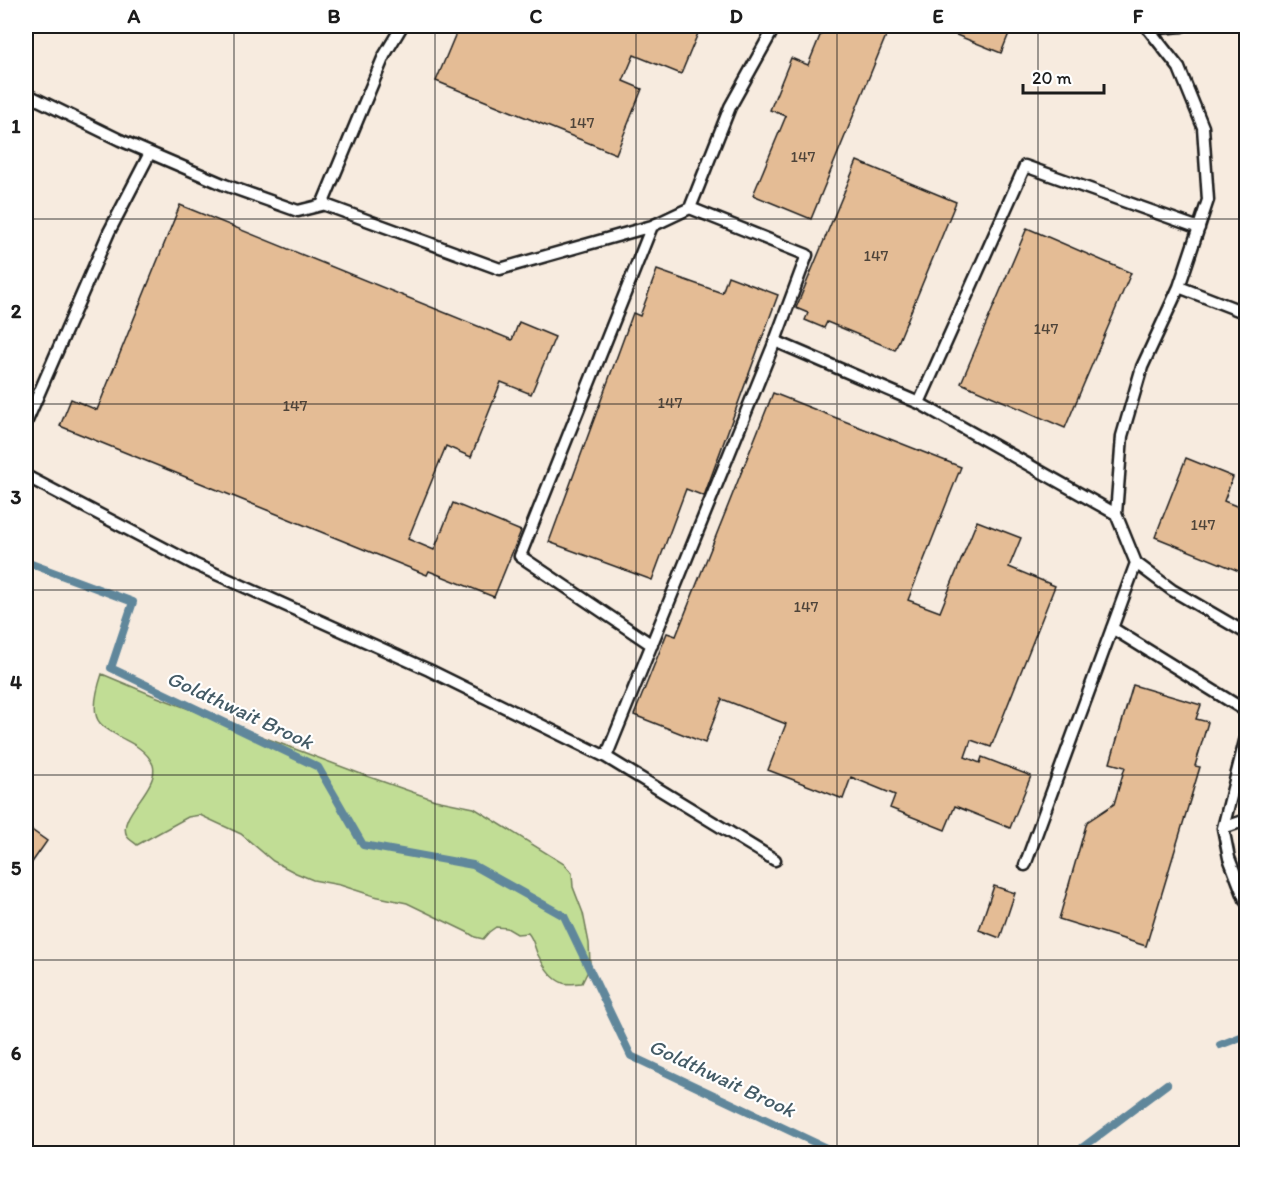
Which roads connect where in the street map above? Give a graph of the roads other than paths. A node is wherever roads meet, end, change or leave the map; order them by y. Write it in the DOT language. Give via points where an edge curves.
graph roads {
  1 [pos="402,26"];
  2 [pos="775,26"];
  3 [pos="1182,26"];
  4 [pos="1147,27"];
  5 [pos="26,94"];
  6 [pos="150,153"];
  7 [pos="323,204"];
  8 [pos="690,208"];
  9 [pos="652,226"];
  10 [pos="1198,228"];
  11 [pos="1179,287"];
  12 [pos="1246,313"];
  13 [pos="775,342"];
  14 [pos="919,403"];
  15 [pos="26,423"];
  16 [pos="26,476"];
  17 [pos="1116,514"];
  18 [pos="1136,563"];
  19 [pos="1112,628"];
  20 [pos="1246,633"];
  21 [pos="652,645"];
  22 [pos="1246,711"];
  23 [pos="1246,737"];
  24 [pos="606,757"];
  25 [pos="1246,820"];
  26 [pos="1223,828"];
  27 [pos="775,860"];
  28 [pos="1025,865"];
  29 [pos="1246,902"];
  1 -- 7 [label="lane" via="384,56"];
  2 -- 8 [label="lane" via="730,107"];
  3 -- 4 [label="lane"];
  4 -- 10 [label="lane" via="1179,68 1203,127 1208,200"];
  5 -- 6 [label="lane"];
  6 -- 7 [label="lane" via="298,212"];
  6 -- 15 [label="lane" via="109,232"];
  7 -- 9 [label="lane" via="500,269"];
  8 -- 9 [label="lane"];
  8 -- 13 [label="lane" via="807,255"];
  9 -- 21 [label="lane" via="520,556"];
  10 -- 11 [label="lane"];
  10 -- 14 [label="lane" via="1024,166"];
  11 -- 12 [label="lane"];
  11 -- 17 [label="lane" via="1143,367 1122,436"];
  13 -- 14 [label="lane"];
  13 -- 21 [label="lane"];
  14 -- 17 [label="lane"];
  16 -- 24 [label="lane" via="194,564 429,670"];
  17 -- 18 [label="lane"];
  18 -- 19 [label="lane"];
  18 -- 20 [label="lane" via="1172,590"];
  19 -- 22 [label="lane"];
  19 -- 28 [label="lane"];
  21 -- 24 [label="lane"];
  23 -- 26 [label="lane"];
  24 -- 27 [label="lane"];
  25 -- 26 [label="lane"];
  26 -- 29 [label="lane" via="1229,858"];
}
